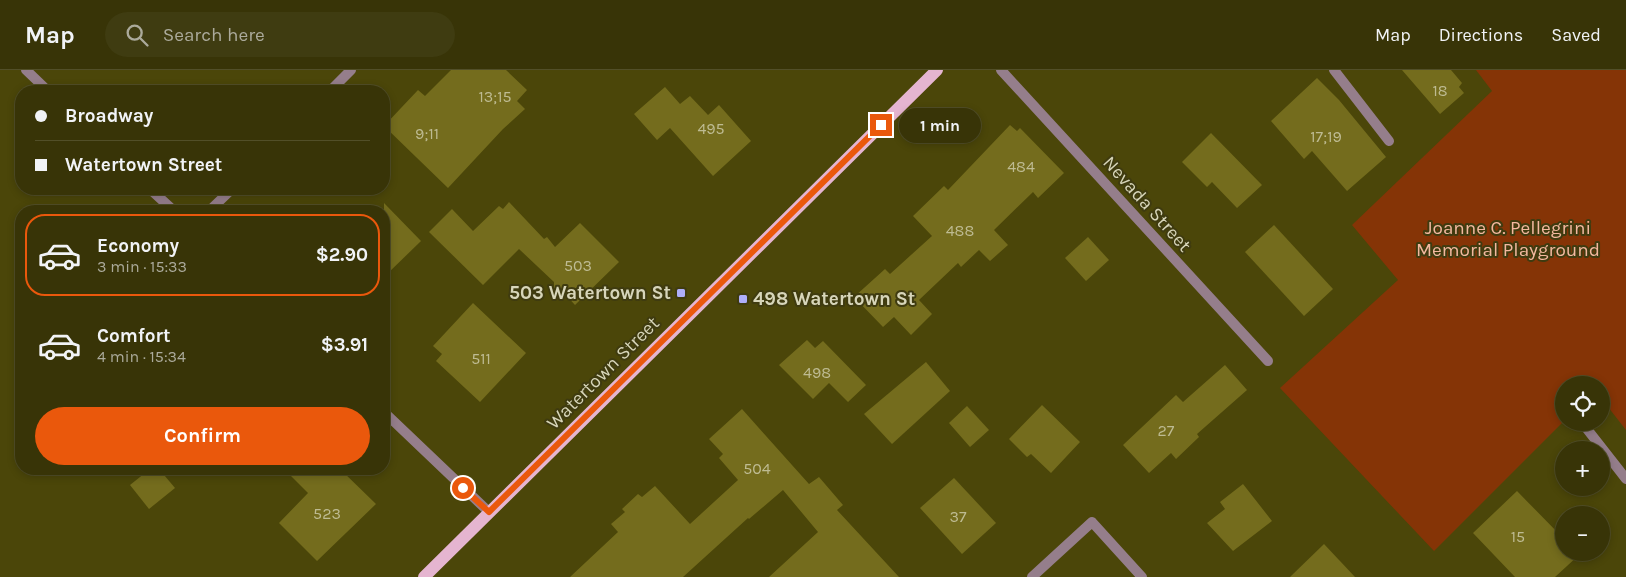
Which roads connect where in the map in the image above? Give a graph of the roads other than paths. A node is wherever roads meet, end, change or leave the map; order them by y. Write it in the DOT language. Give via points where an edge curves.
graph roads {
  1 [pos="26,70"];
  2 [pos="351,70"];
  3 [pos="937,70"];
  4 [pos="1001,70"];
  5 [pos="1334,70"];
  6 [pos="42,85"];
  7 [pos="336,85"];
  8 [pos="1389,140"];
  9 [pos="157,195"];
  10 [pos="226,195"];
  11 [pos="167,205"];
  12 [pos="215,205"];
  13 [pos="1268,361"];
  14 [pos="390,418"];
  15 [pos="1589,431"];
  16 [pos="1626,479"];
  17 [pos="489,512"];
  18 [pos="424,577"];
  19 [pos="1032,577"];
  20 [pos="1142,577"];
  1 -- 6 [label="street"];
  2 -- 7 [label="street"];
  3 -- 17 [label="main road, Watertown Street"];
  4 -- 13 [label="street, Nevada Street"];
  5 -- 8 [label="street"];
  9 -- 11 [label="street"];
  10 -- 12 [label="street"];
  14 -- 17 [label="street"];
  15 -- 16 [label="street"];
  17 -- 18 [label="main road, Watertown Street"];
  19 -- 20 [label="street" via="1092,522"];
}
